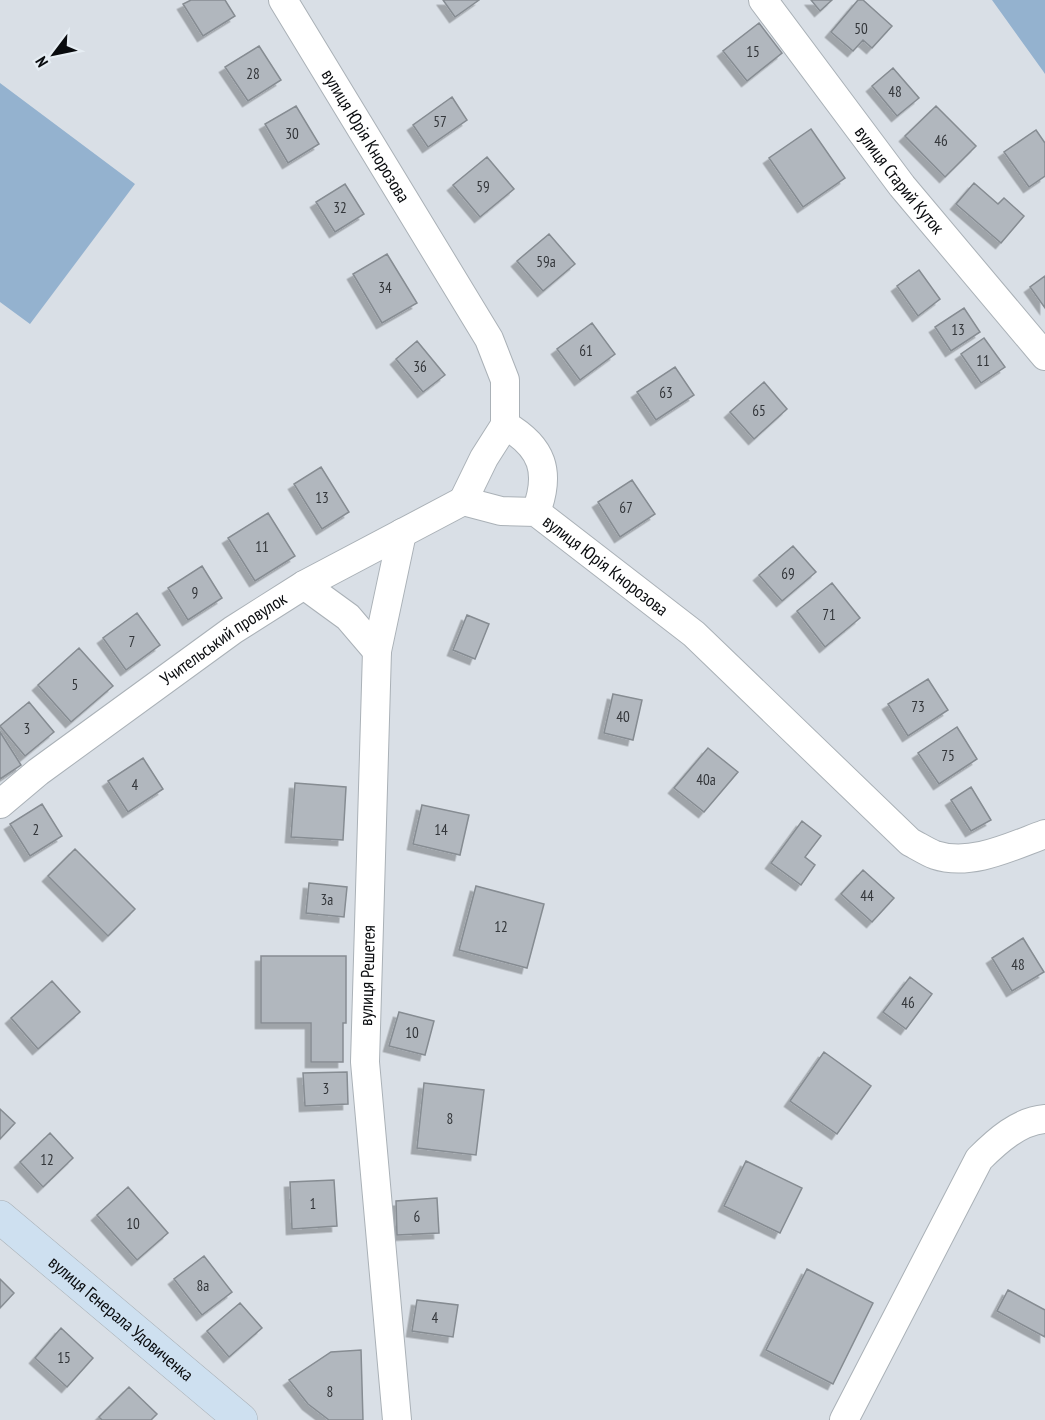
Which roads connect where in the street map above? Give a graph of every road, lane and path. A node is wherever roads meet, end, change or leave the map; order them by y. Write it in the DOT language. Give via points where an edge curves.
graph roads {
  1 [pos="763,0"];
  2 [pos="289,2"];
  3 [pos="1045,356"];
  4 [pos="505,425"];
  5 [pos="463,501"];
  6 [pos="536,512"];
  7 [pos="402,533"];
  8 [pos="304,585"];
  9 [pos="377,651"];
  10 [pos="0,804"];
  11 [pos="1045,834"];
  12 [pos="1045,1119"];
  13 [pos="0,1217"];
  14 [pos="241,1420"];
  15 [pos="397,1420"];
  16 [pos="844,1420"];
  1 -- 3 [label="street, вулиця Старий Куток" via="902,186"];
  2 -- 4 [label="street, вулиця Юрія Кнорозова" via="489,339 505,380"];
  4 -- 5 [label="street"];
  4 -- 6 [label="street" via="523,436 537,452 544,472 543,493"];
  5 -- 6 [label="street, вулиця Юрія Кнорозова" via="501,511"];
  5 -- 7 [label="street, Учительський провулок"];
  6 -- 11 [label="street, вулиця Юрія Кнорозова" via="694,634 910,842 936,855 964,859"];
  7 -- 8 [label="street, Учительський провулок"];
  7 -- 9 [label="street, вулиця Решетея"];
  8 -- 9 [label="street" via="348,617"];
  8 -- 10 [label="street, Учительський провулок" via="233,630"];
  9 -- 15 [label="street, вулиця Решетея" via="365,1062"];
  12 -- 16 [label="street" via="1019,1127 979,1159"];
  13 -- 14 [label="main road, вулиця Генерала Удовиченка"];
}
